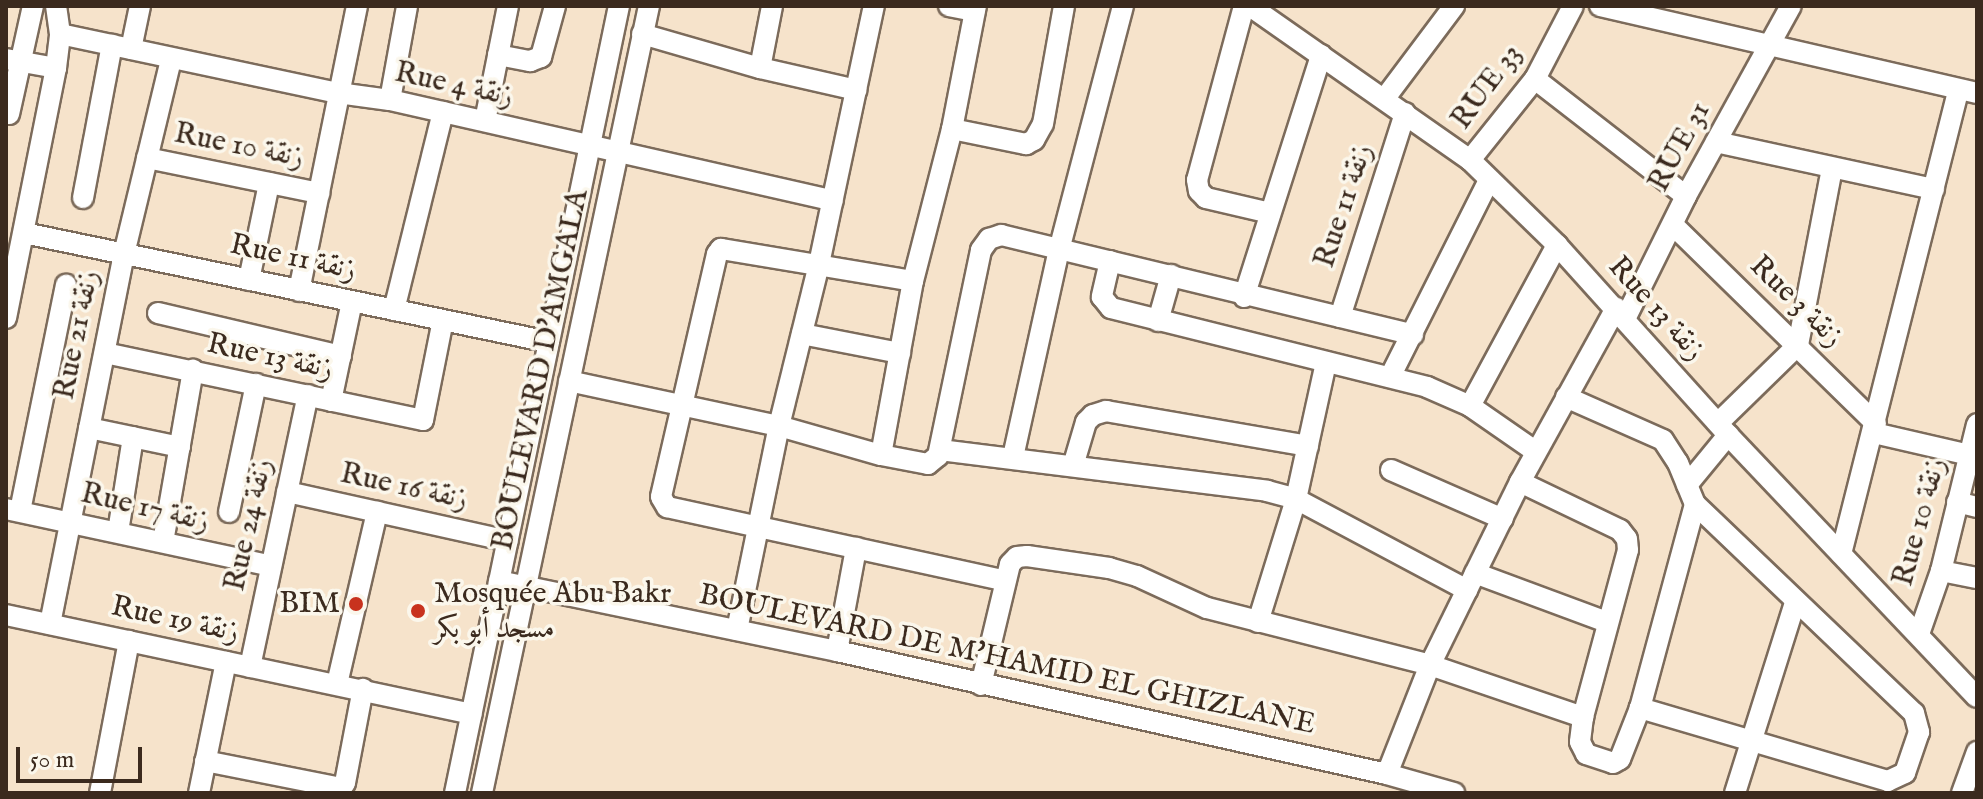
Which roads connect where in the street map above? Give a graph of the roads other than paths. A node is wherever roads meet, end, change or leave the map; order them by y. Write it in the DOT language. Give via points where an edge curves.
graph roads {
  1 [pos="33,6"];
  2 [pos="56,6"];
  3 [pos="140,6"];
  4 [pos="357,6"];
  5 [pos="407,6"];
  6 [pos="508,6"];
  7 [pos="555,6"];
  8 [pos="619,6"];
  9 [pos="649,6"];
  10 [pos="772,6"];
  11 [pos="874,6"];
  12 [pos="949,6"];
  13 [pos="1064,6"];
  14 [pos="1123,6"];
  15 [pos="1244,6"];
  16 [pos="1250,6"];
  17 [pos="1454,6"];
  18 [pos="1573,6"];
  19 [pos="1600,6"];
  20 [pos="1791,6"];
  21 [pos="976,8"];
  22 [pos="60,34"];
  23 [pos="642,34"];
  24 [pos="1772,43"];
  25 [pos="121,47"];
  26 [pos="498,55"];
  27 [pos="1321,55"];
  28 [pos="171,59"];
  29 [pos="14,61"];
  30 [pos="56,68"];
  31 [pos="760,68"];
  32 [pos="1535,79"];
  33 [pos="857,90"];
  34 [pos="1968,92"];
  35 [pos="338,93"];
  36 [pos="1385,98"];
  37 [pos="390,100"];
  38 [pos="443,112"];
  39 [pos="1405,113"];
  40 [pos="8,114"];
  41 [pos="485,121"];
  42 [pos="44,125"];
  43 [pos="952,129"];
  44 [pos="1716,142"];
  45 [pos="589,148"];
  46 [pos="618,152"];
  47 [pos="147,158"];
  48 [pos="1470,160"];
  49 [pos="1832,169"];
  50 [pos="1489,180"];
  51 [pos="269,183"];
  52 [pos="1934,189"];
  53 [pos="319,193"];
  54 [pos="1686,196"];
  55 [pos="83,198"];
  56 [pos="833,201"];
  57 [pos="1270,213"];
  58 [pos="1673,225"];
  59 [pos="24,233"];
  60 [pos="1557,245"];
  61 [pos="1059,250"];
  62 [pos="124,254"];
  63 [pos="1110,261"];
  64 [pos="819,264"];
  65 [pos="1171,275"];
  66 [pos="249,280"];
  67 [pos="913,281"];
  68 [pos="66,285"];
  69 [pos="299,291"];
  70 [pos="1244,297"];
  71 [pos="352,301"];
  72 [pos="394,310"];
  73 [pos="158,313"];
  74 [pos="1621,313"];
  75 [pos="6,314"];
  76 [pos="1340,317"];
  77 [pos="443,320"];
  78 [pos="1158,321"];
  79 [pos="802,334"];
  80 [pos="1413,335"];
  81 [pos="549,342"];
  82 [pos="1798,345"];
  83 [pos="105,353"];
  84 [pos="900,353"];
  85 [pos="341,356"];
  86 [pos="1326,362"];
  87 [pos="193,370"];
  88 [pos="1390,377"];
  89 [pos="569,381"];
  90 [pos="256,384"];
  91 [pos="308,395"];
  92 [pos="1566,397"];
  93 [pos="331,401"];
  94 [pos="680,405"];
  95 [pos="1470,406"];
  96 [pos="1977,424"];
  97 [pos="779,426"];
  98 [pos="89,428"];
  99 [pos="1875,428"];
  100 [pos="1723,429"];
  101 [pos="133,437"];
  102 [pos="1308,446"];
  103 [pos="180,447"];
  104 [pos="940,450"];
  105 [pos="1535,451"];
  106 [pos="881,455"];
  107 [pos="1969,455"];
  108 [pos="1013,457"];
  109 [pos="1073,466"];
  110 [pos="1391,470"];
  111 [pos="1520,482"];
  112 [pos="287,492"];
  113 [pos="1691,495"];
  114 [pos="1296,499"];
  115 [pos="1967,504"];
  116 [pos="13,510"];
  117 [pos="229,512"];
  118 [pos="377,512"];
  119 [pos="1503,519"];
  120 [pos="71,522"];
  121 [pos="759,528"];
  122 [pos="118,532"];
  123 [pos="508,541"];
  124 [pos="163,542"];
  125 [pos="856,548"];
  126 [pos="1841,554"];
  127 [pos="271,566"];
  128 [pos="1941,571"];
  129 [pos="1977,578"];
  130 [pos="499,581"];
  131 [pos="1005,581"];
  132 [pos="1471,582"];
  133 [pos="525,587"];
  134 [pos="1795,603"];
  135 [pos="6,615"];
  136 [pos="1258,622"];
  137 [pos="1607,622"];
  138 [pos="50,624"];
  139 [pos="737,630"];
  140 [pos="1919,634"];
  141 [pos="129,641"];
  142 [pos="837,651"];
  143 [pos="226,662"];
  144 [pos="1430,665"];
  145 [pos="250,667"];
  146 [pos="337,684"];
  147 [pos="981,685"];
  148 [pos="363,689"];
  149 [pos="1977,697"];
  150 [pos="1640,708"];
  151 [pos="472,714"];
  152 [pos="1583,717"];
  153 [pos="1752,740"];
  154 [pos="1977,752"];
  155 [pos="205,761"];
  156 [pos="1387,774"];
  157 [pos="100,793"];
  158 [pos="199,793"];
  159 [pos="455,793"];
  160 [pos="482,793"];
  161 [pos="1454,793"];
  162 [pos="1735,793"];
  163 [pos="1962,793"];
  1 -- 29 [label="street"];
  2 -- 22 [label="street"];
  3 -- 25 [label="street"];
  4 -- 35 [label="street"];
  5 -- 37 [label="street"];
  6 -- 26 [label="street"];
  7 -- 26 [label="street" via="541,57 530,61"];
  8 -- 45 [label="street, BOULEVARD D'AMGALA"];
  9 -- 23 [label="street, BOULEVARD D'AMGALA"];
  10 -- 31 [label="street"];
  11 -- 33 [label="street"];
  12 -- 21 [label="street"];
  13 -- 43 [label="street" via="1040,133 1026,144"];
  14 -- 61 [label="street"];
  15 -- 57 [label="street" via="1197,180 1206,198"];
  16 -- 27 [label="street, Rue 13 زنقة"];
  17 -- 36 [label="street"];
  18 -- 32 [label="street, RUE 33"];
  19 -- 24 [label="street"];
  20 -- 24 [label="street, RUE 31"];
  21 -- 43 [label="street"];
  22 -- 25 [label="street, Rue 4 زنقة"];
  22 -- 30 [label="street"];
  23 -- 31 [label="street"];
  23 -- 46 [label="street, BOULEVARD D'AMGALA"];
  24 -- 34 [label="street"];
  24 -- 44 [label="street, RUE 31"];
  25 -- 28 [label="street, Rue 4 زنقة"];
  25 -- 55 [label="street"];
  26 -- 41 [label="street"];
  27 -- 36 [label="street, Rue 13 زنقة"];
  27 -- 57 [label="street"];
  28 -- 35 [label="street, Rue 4 زنقة"];
  28 -- 47 [label="street, Rue 21 زنقة"];
  29 -- 30 [label="street"];
  29 -- 40 [label="street"];
  30 -- 42 [label="street"];
  31 -- 33 [label="street"];
  32 -- 48 [label="street, RUE 33"];
  32 -- 54 [label="street"];
  33 -- 56 [label="street"];
  34 -- 52 [label="street"];
  35 -- 37 [label="street, Rue 4 زنقة"];
  35 -- 53 [label="street"];
  36 -- 39 [label="street, Rue 13 زنقة"];
  37 -- 38 [label="street, Rue 4 زنقة"];
  38 -- 41 [label="street, Rue 4 زنقة"];
  38 -- 72 [label="street"];
  39 -- 48 [label="street, Rue 13 زنقة"];
  39 -- 76 [label="street, Rue 11 زنقة"];
  40 -- 42 [label="street"];
  41 -- 45 [label="street, Rue 4 زنقة"];
  42 -- 59 [label="street"];
  43 -- 67 [label="street"];
  44 -- 49 [label="street"];
  44 -- 54 [label="street, RUE 31"];
  45 -- 46 [label="street, Rue 4 زنقة"];
  45 -- 81 [label="street, BOULEVARD D'AMGALA"];
  46 -- 56 [label="street, Rue 4 زنقة"];
  46 -- 89 [label="street, BOULEVARD D'AMGALA"];
  47 -- 51 [label="street, Rue 10 زنقة"];
  47 -- 62 [label="street, Rue 21 زنقة"];
  48 -- 50 [label="street, Rue 13 زنقة"];
  49 -- 52 [label="street"];
  49 -- 82 [label="street"];
  50 -- 60 [label="street, Rue 13 زنقة"];
  50 -- 80 [label="street"];
  51 -- 53 [label="street, Rue 10 زنقة"];
  51 -- 66 [label="street"];
  52 -- 99 [label="street"];
  53 -- 69 [label="street"];
  54 -- 58 [label="street, RUE 31"];
  56 -- 64 [label="street"];
  57 -- 70 [label="street"];
  58 -- 74 [label="street, RUE 31"];
  58 -- 82 [label="street, Rue 3 زنقة"];
  59 -- 62 [label="street, Rue 11 زنقة"];
  59 -- 75 [label="street"];
  60 -- 74 [label="street, Rue 13 زنقة"];
  60 -- 95 [label="street"];
  61 -- 63 [label="street"];
  61 -- 104 [label="street" via="1001,235 984,245"];
  61 -- 108 [label="street"];
  62 -- 66 [label="street, Rue 11 زنقة"];
  62 -- 83 [label="street, Rue 21 زنقة"];
  63 -- 65 [label="street"];
  63 -- 78 [label="street" via="1104,303"];
  64 -- 67 [label="street"];
  64 -- 79 [label="street"];
  64 -- 94 [label="street" via="721,249"];
  65 -- 70 [label="street"];
  65 -- 78 [label="street"];
  66 -- 69 [label="street, Rue 11 زنقة"];
  67 -- 84 [label="street"];
  68 -- 116 [label="street"];
  69 -- 71 [label="street, Rue 11 زنقة"];
  70 -- 76 [label="street"];
  71 -- 72 [label="street, Rue 11 زنقة"];
  71 -- 85 [label="street"];
  72 -- 77 [label="street, Rue 11 زنقة"];
  73 -- 85 [label="street"];
  74 -- 92 [label="street, RUE 31"];
  74 -- 100 [label="street, Rue 13 زنقة"];
  76 -- 80 [label="street"];
  77 -- 81 [label="street, Rue 11 زنقة"];
  77 -- 93 [label="street, Rue 13 زنقة" via="423,420"];
  78 -- 86 [label="street"];
  79 -- 84 [label="street"];
  79 -- 97 [label="street"];
  80 -- 88 [label="street"];
  81 -- 123 [label="street, BOULEVARD D'AMGALA"];
  82 -- 99 [label="street, Rue 3 زنقة"];
  82 -- 100 [label="street"];
  83 -- 87 [label="street, Rue 13 زنقة"];
  83 -- 98 [label="street, Rue 21 زنقة"];
  84 -- 106 [label="street"];
  85 -- 93 [label="street"];
  86 -- 88 [label="street"];
  86 -- 102 [label="street"];
  87 -- 90 [label="street, Rue 13 زنقة"];
  87 -- 103 [label="street"];
  88 -- 95 [label="street"];
  89 -- 94 [label="street"];
  89 -- 133 [label="street, BOULEVARD D'AMGALA"];
  90 -- 91 [label="street, Rue 13 زنقة"];
  90 -- 117 [label="street"];
  91 -- 93 [label="street, Rue 13 زنقة"];
  91 -- 112 [label="street, Rue 24 زنقة"];
  92 -- 105 [label="street, RUE 31"];
  92 -- 113 [label="street" via="1663,440"];
  94 -- 97 [label="street"];
  94 -- 121 [label="street" via="663,504"];
  95 -- 105 [label="street"];
  96 -- 107 [label="street, Rue 10 زنقة"];
  97 -- 106 [label="street"];
  97 -- 121 [label="street"];
  98 -- 101 [label="street"];
  98 -- 120 [label="street, Rue 21 زنقة"];
  99 -- 107 [label="street"];
  99 -- 126 [label="street"];
  100 -- 113 [label="street"];
  100 -- 126 [label="street, Rue 13 زنقة"];
  101 -- 103 [label="street"];
  101 -- 122 [label="street"];
  102 -- 109 [label="street" via="1106,411 1086,422"];
  102 -- 114 [label="street"];
  103 -- 124 [label="street"];
  104 -- 106 [label="street" via="928,464"];
  104 -- 108 [label="street"];
  105 -- 111 [label="street, RUE 31"];
  107 -- 115 [label="street, Rue 10 زنقة"];
  108 -- 109 [label="street"];
  109 -- 114 [label="street"];
  110 -- 119 [label="street"];
  111 -- 119 [label="street, RUE 31"];
  111 -- 137 [label="street" via="1620,530 1627,539"];
  112 -- 118 [label="street, Rue 16 زنقة"];
  112 -- 127 [label="street, Rue 24 زنقة"];
  113 -- 134 [label="street"];
  113 -- 150 [label="street"];
  114 -- 132 [label="street"];
  114 -- 136 [label="street"];
  115 -- 128 [label="street, Rue 10 زنقة"];
  116 -- 120 [label="street, Rue 17 زنقة"];
  118 -- 123 [label="street, Rue 16 زنقة"];
  118 -- 146 [label="street"];
  119 -- 132 [label="street, RUE 31"];
  120 -- 122 [label="street, Rue 17 زنقة"];
  120 -- 138 [label="street, Rue 21 زنقة"];
  121 -- 125 [label="street"];
  121 -- 139 [label="street"];
  122 -- 124 [label="street, Rue 17 زنقة"];
  123 -- 130 [label="street, BOULEVARD D'AMGALA"];
  124 -- 127 [label="street, Rue 17 زنقة"];
  125 -- 131 [label="street"];
  125 -- 142 [label="street"];
  126 -- 140 [label="street, Rue 13 زنقة"];
  127 -- 145 [label="street, Rue 24 زنقة"];
  128 -- 129 [label="street"];
  128 -- 140 [label="street, Rue 10 زنقة"];
  130 -- 133 [label="street, BOULEVARD DE M'HAMID EL GHIZLANE"];
  130 -- 151 [label="street, BOULEVARD D'AMGALA"];
  131 -- 136 [label="street" via="1017,557 1109,568 1207,608"];
  131 -- 147 [label="street"];
  132 -- 137 [label="street"];
  132 -- 144 [label="street, RUE 31"];
  133 -- 139 [label="street, BOULEVARD DE M'HAMID EL GHIZLANE"];
  133 -- 160 [label="street, BOULEVARD D'AMGALA"];
  134 -- 153 [label="street"];
  134 -- 153 [label="street" via="1914,713 1919,732 1905,773 1888,781"];
  135 -- 138 [label="street, Rue 19 زنقة"];
  136 -- 144 [label="street"];
  137 -- 152 [label="street"];
  138 -- 141 [label="street, Rue 19 زنقة"];
  139 -- 142 [label="street, BOULEVARD DE M'HAMID EL GHIZLANE"];
  140 -- 149 [label="street, Rue 13 زنقة"];
  141 -- 143 [label="street, Rue 19 زنقة"];
  141 -- 157 [label="street"];
  142 -- 147 [label="street, BOULEVARD DE M'HAMID EL GHIZLANE"];
  143 -- 145 [label="street, Rue 19 زنقة"];
  143 -- 155 [label="street"];
  144 -- 152 [label="street"];
  144 -- 156 [label="street, RUE 31"];
  145 -- 146 [label="street, Rue 19 زنقة"];
  146 -- 148 [label="street, Rue 19 زنقة"];
  147 -- 156 [label="street, BOULEVARD DE M'HAMID EL GHIZLANE"];
  148 -- 151 [label="street, Rue 19 زنقة"];
  148 -- 155 [label="street" via="341,788"];
  150 -- 152 [label="street" via="1620,759 1613,763 1581,749"];
  150 -- 153 [label="street"];
  151 -- 159 [label="street, BOULEVARD D'AMGALA"];
  153 -- 162 [label="street"];
  154 -- 163 [label="street"];
  155 -- 158 [label="street"];
  156 -- 161 [label="street, BOULEVARD DE M'HAMID EL GHIZLANE"];
}
